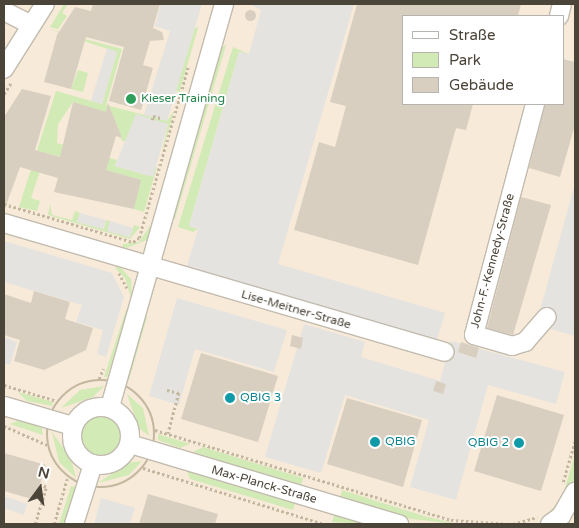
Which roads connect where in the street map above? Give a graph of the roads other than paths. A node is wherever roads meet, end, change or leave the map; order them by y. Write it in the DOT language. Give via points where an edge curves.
graph roads {
  1 [pos="45,4"];
  2 [pos="224,4"];
  3 [pos="4,11"];
  4 [pos="31,26"];
  5 [pos="4,69"];
  6 [pos="535,105"];
  7 [pos="4,223"];
  8 [pos="149,267"];
  9 [pos="547,317"];
  10 [pos="444,352"];
  11 [pos="4,406"];
  12 [pos="110,407"];
  13 [pos="74,426"];
  14 [pos="130,444"];
  15 [pos="93,464"];
  16 [pos="568,492"];
  17 [pos="548,518"];
  18 [pos="74,524"];
  19 [pos="399,524"];
  1 -- 4 [label="street"];
  2 -- 8 [label="street"];
  3 -- 4 [label="street"];
  4 -- 5 [label="street"];
  6 -- 9 [label="street, John-F.-Kennedy-Straße" via="474,335 512,346 525,342"];
  7 -- 8 [label="street, Lise-Meitner-Straße"];
  8 -- 10 [label="street, Lise-Meitner-Straße"];
  8 -- 12 [label="street"];
  11 -- 13 [label="street"];
  12 -- 13 [label="street" via="84,411"];
  12 -- 14 [label="street" via="128,422"];
  13 -- 15 [label="street" via="73,445"];
  14 -- 15 [label="street" via="116,462"];
  14 -- 19 [label="street, Max-Planck-Straße"];
  15 -- 18 [label="street"];
  16 -- 17 [label="street" via="561,516"];
}
